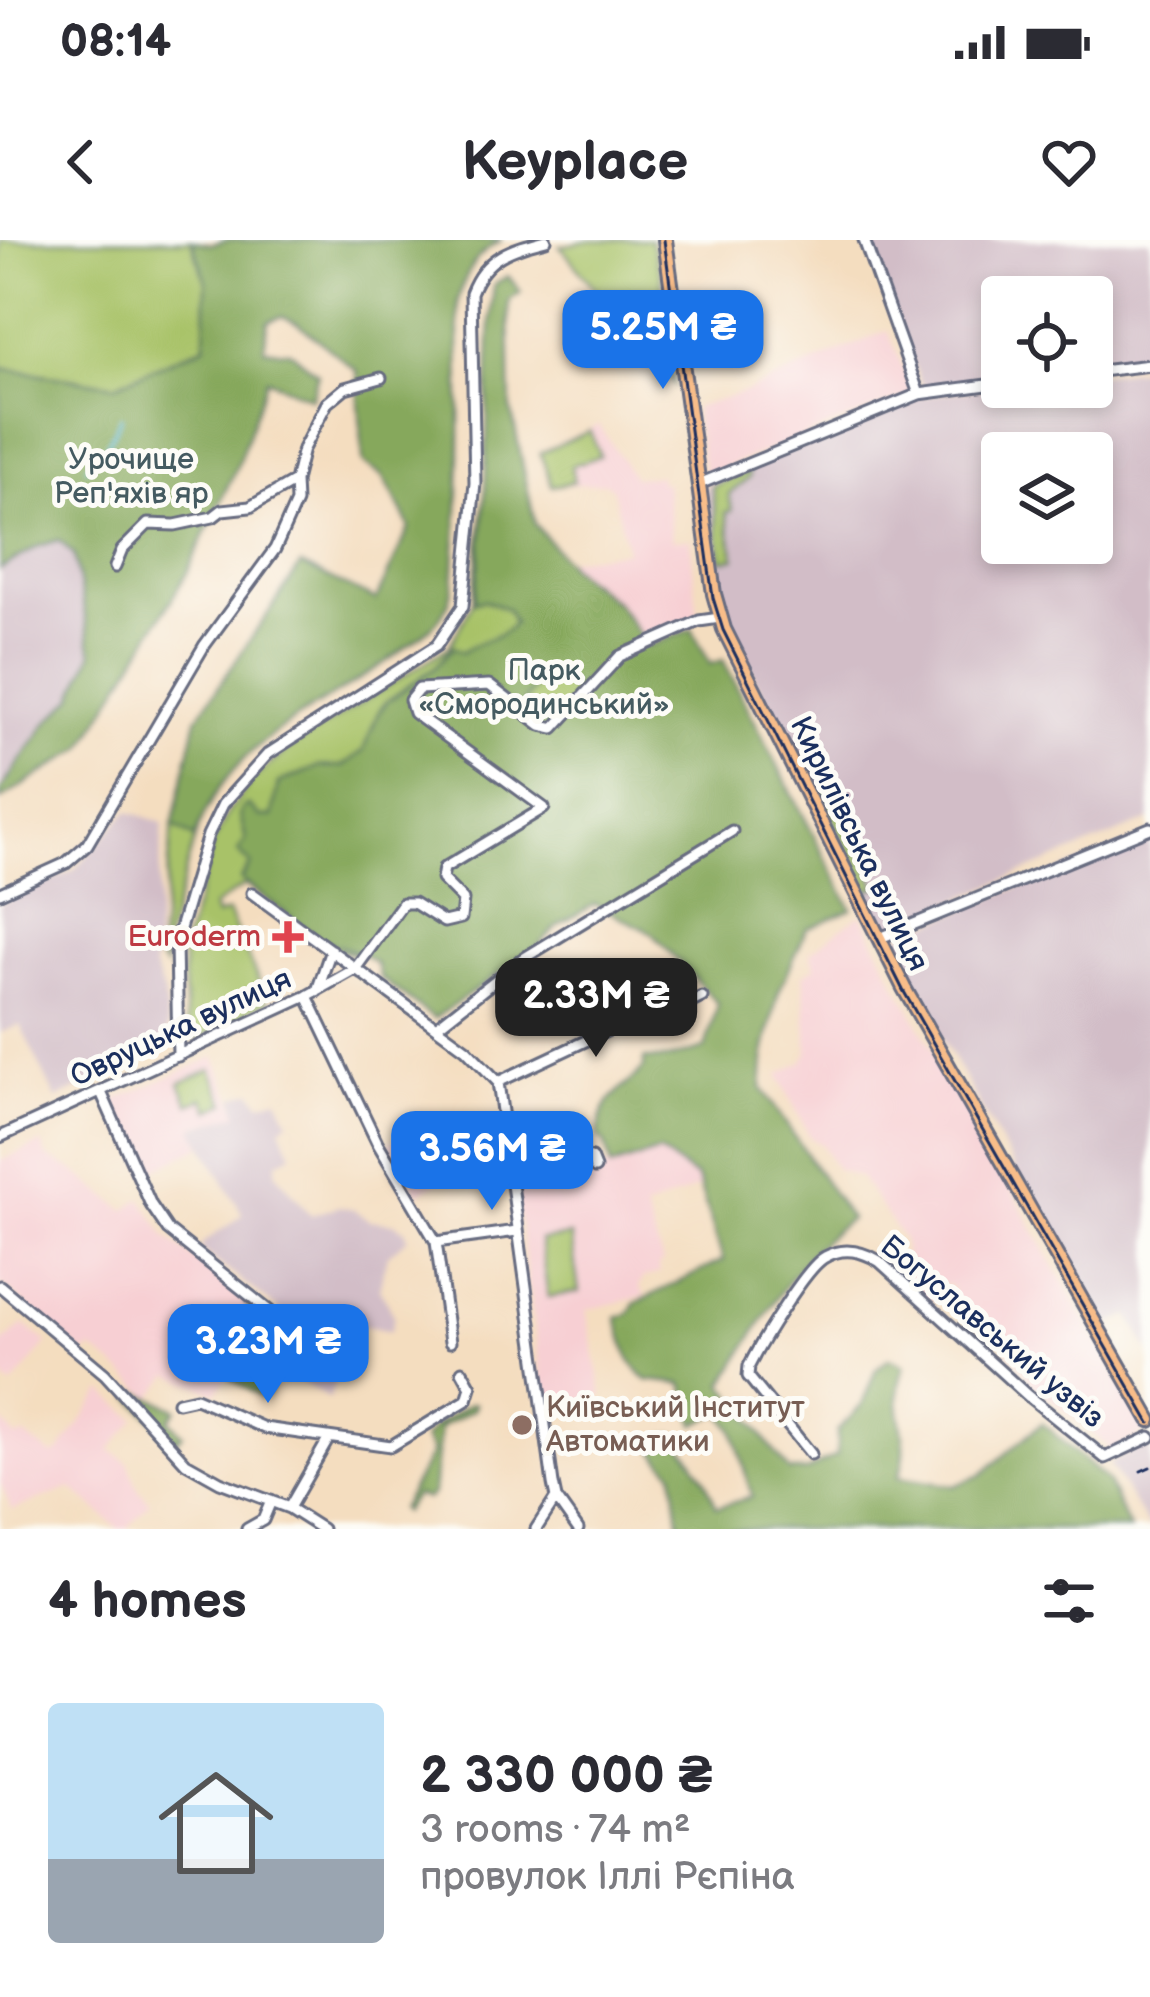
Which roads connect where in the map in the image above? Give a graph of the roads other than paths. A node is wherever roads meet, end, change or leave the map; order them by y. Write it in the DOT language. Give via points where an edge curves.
graph roads {
  1 [pos="546,240"];
  2 [pos="665,240"];
  3 [pos="864,240"];
  4 [pos="1150,364"];
  5 [pos="1113,369"];
  6 [pos="381,378"];
  7 [pos="981,386"];
  8 [pos="919,394"];
  9 [pos="295,481"];
  10 [pos="699,484"];
  11 [pos="115,566"];
  12 [pos="720,618"];
  13 [pos="1150,828"];
  14 [pos="732,831"];
  15 [pos="0,893"];
  16 [pos="252,893"];
  17 [pos="880,938"];
  18 [pos="331,950"];
  19 [pos="355,969"];
  20 [pos="312,993"];
  21 [pos="702,997"];
  22 [pos="436,1027"];
  23 [pos="178,1056"];
  24 [pos="498,1082"];
  25 [pos="101,1092"];
  26 [pos="0,1137"];
  27 [pos="508,1168"];
  28 [pos="595,1168"];
  29 [pos="517,1231"];
  30 [pos="436,1242"];
  31 [pos="0,1286"];
  32 [pos="287,1325"];
  33 [pos="450,1342"];
  34 [pos="462,1371"];
  35 [pos="178,1402"];
  36 [pos="1150,1420"];
  37 [pos="1150,1437"];
  38 [pos="329,1438"];
  39 [pos="811,1454"];
  40 [pos="556,1498"];
  41 [pos="272,1501"];
  42 [pos="289,1508"];
  43 [pos="319,1528"];
  44 [pos="247,1529"];
  45 [pos="536,1529"];
  46 [pos="578,1529"];
  1 -- 23 [label="street" via="496,257 472,292 474,506 456,621 422,656 268,754 223,804 176,942"];
  2 -- 10 [label="main road, Кирилівська вулиця"];
  3 -- 8 [label="street"];
  4 -- 5 [label="street"];
  6 -- 9 [label="street" via="345,388 327,403"];
  7 -- 8 [label="street"];
  8 -- 10 [label="street"];
  9 -- 11 [label="street" via="250,508 148,524"];
  9 -- 15 [label="street" via="296,502 266,565 194,663 81,853"];
  10 -- 12 [label="main road, Кирилівська вулиця"];
  12 -- 17 [label="main road, Кирилівська вулиця"];
  12 -- 19 [label="street" via="620,656 554,728 489,685 414,693 414,713 544,808 444,868 442,879 464,900 461,918 444,922 403,903"];
  13 -- 17 [label="street"];
  14 -- 22 [label="street" via="521,960"];
  16 -- 18 [label="street"];
  17 -- 36 [label="main road, Кирилівська вулиця"];
  18 -- 19 [label="street"];
  18 -- 20 [label="street, Овруцька вулиця"];
  19 -- 20 [label="street, Овруцька вулиця"];
  19 -- 22 [label="street"];
  20 -- 23 [label="street, Овруцька вулиця"];
  20 -- 30 [label="street" via="377,1142"];
  21 -- 24 [label="street"];
  22 -- 24 [label="street"];
  23 -- 25 [label="street, Овруцька вулиця"];
  24 -- 27 [label="street"];
  25 -- 26 [label="street, Овруцька вулиця"];
  25 -- 32 [label="street" via="168,1230"];
  27 -- 28 [label="street" via="578,1156 592,1158"];
  27 -- 29 [label="street"];
  29 -- 30 [label="street"];
  29 -- 40 [label="street"];
  30 -- 33 [label="street"];
  31 -- 41 [label="street" via="105,1374 186,1463"];
  34 -- 38 [label="street" via="471,1387 467,1400 403,1442"];
  35 -- 38 [label="street" via="196,1398 249,1424"];
  37 -- 39 [label="street, Богуславський узвіз" via="1105,1458 858,1250 814,1266 749,1366 748,1376"];
  38 -- 42 [label="street"];
  40 -- 45 [label="street"];
  40 -- 46 [label="street"];
  41 -- 42 [label="street"];
  41 -- 44 [label="street"];
  42 -- 43 [label="street"];
}
